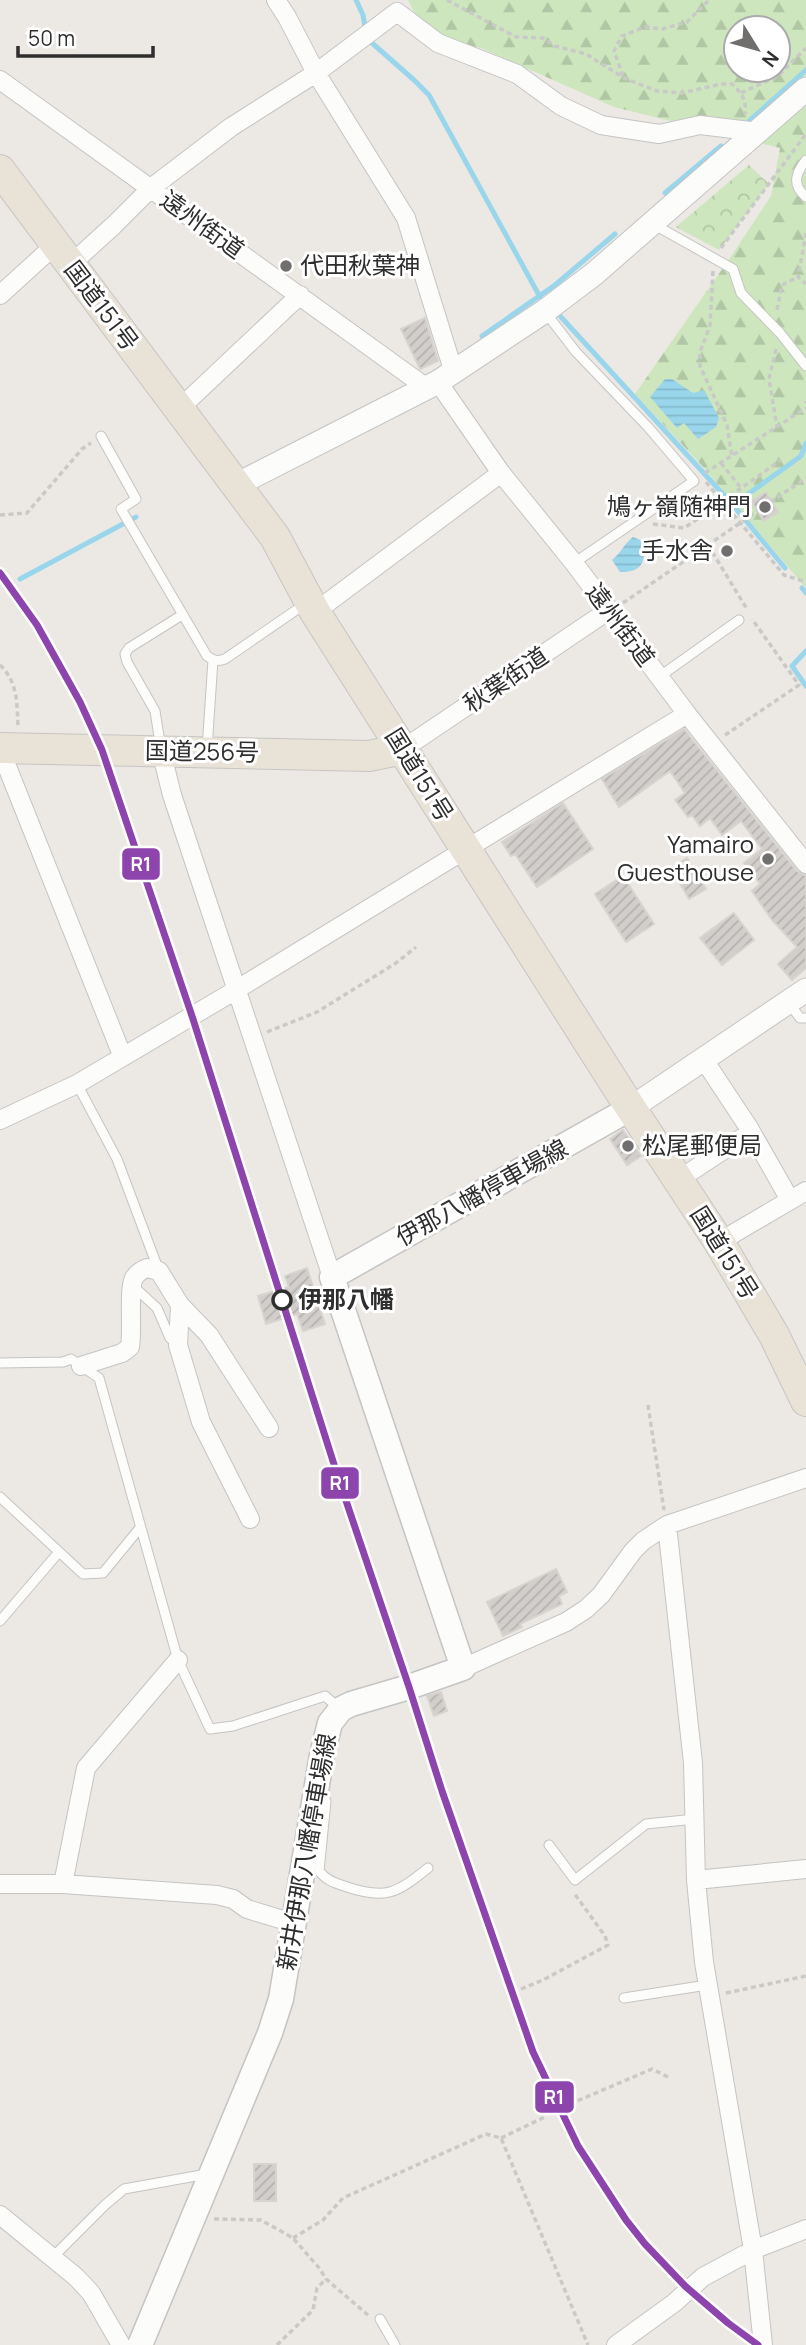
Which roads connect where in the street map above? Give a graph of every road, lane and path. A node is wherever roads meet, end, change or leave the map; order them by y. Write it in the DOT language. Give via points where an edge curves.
graph roads {
  1 [pos="276,0"];
  2 [pos="447,0"];
  3 [pos="709,0"];
  4 [pos="806,48"];
  5 [pos="316,73"];
  6 [pos="624,78"];
  7 [pos="0,80"];
  8 [pos="806,89"];
  9 [pos="741,93"];
  10 [pos="746,112"];
  11 [pos="758,132"];
  12 [pos="806,134"];
  13 [pos="806,160"];
  14 [pos="0,170"];
  15 [pos="150,188"];
  16 [pos="806,197"];
  17 [pos="651,223"];
  18 [pos="806,233"];
  19 [pos="63,255"];
  20 [pos="713,259"];
  21 [pos="798,277"];
  22 [pos="806,284"];
  23 [pos="0,295"];
  24 [pos="300,295"];
  25 [pos="545,311"];
  26 [pos="780,333"];
  27 [pos="806,366"];
  28 [pos="440,381"];
  29 [pos="806,404"];
  30 [pos="178,410"];
  31 [pos="777,427"];
  32 [pos="101,436"];
  33 [pos="732,456"];
  34 [pos="781,460"];
  35 [pos="721,463"];
  36 [pos="706,472"];
  37 [pos="501,473"];
  38 [pos="701,475"];
  39 [pos="806,478"];
  40 [pos="236,485"];
  41 [pos="741,488"];
  42 [pos="725,499"];
  43 [pos="705,514"];
  44 [pos="0,515"];
  45 [pos="633,522"];
  46 [pos="741,522"];
  47 [pos="708,545"];
  48 [pos="574,563"];
  49 [pos="806,582"];
  50 [pos="312,606"];
  51 [pos="609,611"];
  52 [pos="182,615"];
  53 [pos="739,620"];
  54 [pos="213,660"];
  55 [pos="0,665"];
  56 [pos="659,677"];
  57 [pos="687,714"];
  58 [pos="710,744"];
  59 [pos="7,748"];
  60 [pos="403,749"];
  61 [pos="161,751"];
  62 [pos="206,753"];
  63 [pos="466,849"];
  64 [pos="806,864"];
  65 [pos="416,947"];
  66 [pos="236,990"];
  67 [pos="800,1004"];
  68 [pos="252,1038"];
  69 [pos="122,1055"];
  70 [pos="704,1060"];
  71 [pos="77,1084"];
  72 [pos="631,1108"];
  73 [pos="0,1120"];
  74 [pos="751,1132"];
  75 [pos="678,1180"];
  76 [pos="806,1191"];
  77 [pos="790,1200"];
  78 [pos="719,1242"];
  79 [pos="159,1271"];
  80 [pos="332,1278"];
  81 [pos="132,1285"];
  82 [pos="180,1305"];
  83 [pos="178,1345"];
  84 [pos="0,1363"];
  85 [pos="81,1366"];
  86 [pos="806,1401"];
  87 [pos="648,1405"];
  88 [pos="269,1428"];
  89 [pos="806,1478"];
  90 [pos="0,1497"];
  91 [pos="250,1519"];
  92 [pos="667,1525"];
  93 [pos="139,1529"];
  94 [pos="59,1552"];
  95 [pos="0,1621"];
  96 [pos="177,1660"];
  97 [pos="463,1668"];
  98 [pos="341,1709"];
  99 [pos="317,1788"];
  100 [pos="695,1819"];
  101 [pos="549,1845"];
  102 [pos="429,1868"];
  103 [pos="806,1870"];
  104 [pos="575,1880"];
  105 [pos="696,1880"];
  106 [pos="0,1884"];
  107 [pos="63,1884"];
  108 [pos="293,1923"];
  109 [pos="806,1976"];
  110 [pos="521,1989"];
  111 [pos="709,1991"];
  112 [pos="624,1998"];
  113 [pos="668,2077"];
  114 [pos="570,2104"];
  115 [pos="547,2116"];
  116 [pos="501,2138"];
  117 [pos="212,2173"];
  118 [pos="195,2213"];
  119 [pos="0,2215"];
  120 [pos="806,2229"];
  121 [pos="293,2238"];
  122 [pos="753,2250"];
  123 [pos="52,2258"];
  124 [pos="326,2279"];
  125 [pos="380,2319"];
  126 [pos="388,2334"];
  127 [pos="121,2345"];
  128 [pos="140,2345"];
  129 [pos="277,2345"];
  130 [pos="395,2345"];
  131 [pos="588,2345"];
  132 [pos="616,2345"];
  133 [pos="763,2345"];
  1 -- 5 [label="street, 遠州街道"];
  2 -- 6 [label="path" via="516,37 543,38 586,54"];
  3 -- 6 [label="path" via="687,22 662,29 645,27 622,36 614,51"];
  4 -- 9 [label="path" via="778,76"];
  5 -- 11 [label="street" via="397,12 438,43 517,74 561,106 601,125 659,134 700,125"];
  5 -- 15 [label="street" via="231,127"];
  5 -- 28 [label="street, 遠州街道" via="406,218"];
  6 -- 9 [label="path" via="657,91 694,92 732,84"];
  7 -- 15 [label="street, 遠州街道"];
  8 -- 11 [label="street"];
  9 -- 10 [label="path"];
  11 -- 17 [label="street"];
  12 -- 20 [label="path"];
  13 -- 16 [label="lane" via="796,179"];
  14 -- 19 [label="highway, 国道151号"];
  15 -- 19 [label="street" via="113,226"];
  15 -- 24 [label="street, 遠州街道"];
  17 -- 20 [label="lane"];
  17 -- 25 [label="street"];
  18 -- 21 [label="path"];
  19 -- 23 [label="street"];
  19 -- 30 [label="highway, 国道151号"];
  20 -- 26 [label="lane" via="733,269 741,293"];
  20 -- 33 [label="path" via="710,326 700,366 727,425"];
  21 -- 22 [label="path"];
  21 -- 26 [label="path" via="782,285 777,312"];
  24 -- 28 [label="street, 遠州街道"];
  24 -- 30 [label="street"];
  25 -- 28 [label="street"];
  25 -- 45 [label="lane" via="576,352 694,481"];
  26 -- 27 [label="lane"];
  26 -- 31 [label="path" via="769,379"];
  28 -- 37 [label="street, 遠州街道"];
  28 -- 40 [label="street"];
  29 -- 31 [label="path"];
  30 -- 40 [label="highway, 国道151号"];
  31 -- 33 [label="path"];
  32 -- 44 [label="path" via="82,449 27,513"];
  32 -- 52 [label="lane" via="136,499 121,509"];
  33 -- 35 [label="path"];
  34 -- 41 [label="path"];
  35 -- 36 [label="path"];
  35 -- 41 [label="path"];
  37 -- 48 [label="street, 遠州街道"];
  37 -- 50 [label="street"];
  38 -- 42 [label="path"];
  39 -- 46 [label="path"];
  40 -- 50 [label="highway, 国道151号" via="275,537"];
  41 -- 42 [label="path"];
  42 -- 46 [label="path"];
  43 -- 45 [label="path" via="684,528"];
  45 -- 48 [label="lane"];
  46 -- 47 [label="path"];
  46 -- 49 [label="path" via="784,575"];
  47 -- 51 [label="path"];
  47 -- 58 [label="path" via="799,685"];
  48 -- 51 [label="street, 遠州街道"];
  50 -- 54 [label="lane" via="225,659"];
  50 -- 60 [label="highway, 国道151号"];
  51 -- 56 [label="street, 遠州街道"];
  51 -- 60 [label="street, 秋葉街道"];
  52 -- 54 [label="lane"];
  52 -- 61 [label="lane" via="125,654 155,711"];
  53 -- 56 [label="lane"];
  54 -- 62 [label="lane"];
  55 -- 59 [label="path" via="16,691"];
  56 -- 57 [label="street, 遠州街道"];
  57 -- 58 [label="street, 遠州街道"];
  57 -- 63 [label="street"];
  58 -- 64 [label="street, 遠州街道"];
  59 -- 61 [label="highway, 国道256号"];
  59 -- 69 [label="street"];
  60 -- 62 [label="highway, 国道256号" via="369,756"];
  60 -- 63 [label="highway, 国道151号"];
  61 -- 62 [label="highway, 国道256号"];
  61 -- 66 [label="street"];
  63 -- 66 [label="street"];
  63 -- 72 [label="highway, 国道151号"];
  65 -- 68 [label="path" via="317,1012"];
  66 -- 68 [label="street"];
  66 -- 69 [label="street"];
  67 -- 70 [label="street"];
  68 -- 80 [label="street"];
  69 -- 71 [label="street"];
  70 -- 72 [label="street"];
  70 -- 74 [label="street"];
  71 -- 73 [label="street"];
  71 -- 79 [label="lane" via="117,1159"];
  72 -- 75 [label="highway, 国道151号"];
  72 -- 80 [label="main road, 伊那八幡停車場線"];
  74 -- 75 [label="street"];
  74 -- 77 [label="street"];
  75 -- 78 [label="highway, 国道151号"];
  76 -- 77 [label="street"];
  77 -- 78 [label="street"];
  78 -- 86 [label="highway, 国道151号" via="774,1335"];
  79 -- 81 [label="street" via="147,1268 138,1272"];
  79 -- 82 [label="street"];
  80 -- 97 [label="main road"];
  81 -- 83 [label="lane" via="157,1308 170,1338"];
  81 -- 85 [label="street" via="130,1347"];
  82 -- 83 [label="street"];
  82 -- 88 [label="street" via="209,1335"];
  83 -- 91 [label="street" via="201,1422"];
  84 -- 85 [label="lane" via="71,1359"];
  85 -- 93 [label="lane" via="100,1378"];
  87 -- 92 [label="path"];
  89 -- 92 [label="street"];
  90 -- 94 [label="lane"];
  92 -- 97 [label="street" via="633,1551 586,1609"];
  92 -- 100 [label="street"];
  93 -- 94 [label="lane" via="103,1573 83,1574"];
  93 -- 96 [label="lane"];
  94 -- 95 [label="lane"];
  96 -- 98 [label="lane" via="210,1729 233,1726 324,1696"];
  96 -- 107 [label="street" via="86,1768"];
  97 -- 98 [label="main road, 新井伊那八幡停車場線"];
  98 -- 99 [label="main road, 新井伊那八幡停車場線" via="330,1723"];
  99 -- 102 [label="lane" via="326,1800 319,1871 326,1880 370,1894 393,1892"];
  99 -- 108 [label="main road, 新井伊那八幡停車場線"];
  100 -- 104 [label="lane" via="646,1825"];
  100 -- 105 [label="street"];
  101 -- 104 [label="lane"];
  103 -- 105 [label="street"];
  104 -- 110 [label="path" via="567,1884 608,1945"];
  105 -- 111 [label="street"];
  106 -- 107 [label="street"];
  107 -- 108 [label="street" via="217,1895"];
  108 -- 117 [label="main road, 新井伊那八幡停車場線" via="281,1999 270,2033"];
  109 -- 111 [label="path"];
  111 -- 112 [label="lane"];
  111 -- 122 [label="street"];
  113 -- 114 [label="path" via="652,2069"];
  115 -- 116 [label="path"];
  116 -- 121 [label="path" via="486,2134 343,2198 323,2220"];
  116 -- 131 [label="path"];
  117 -- 118 [label="main road, 新井伊那八幡停車場線"];
  117 -- 123 [label="lane" via="124,2189"];
  118 -- 121 [label="path" via="215,2219 261,2220"];
  118 -- 128 [label="main road, 新井伊那八幡停車場線"];
  119 -- 123 [label="street"];
  120 -- 122 [label="street"];
  121 -- 124 [label="path"];
  122 -- 132 [label="street" via="703,2277"];
  122 -- 133 [label="street"];
  123 -- 127 [label="street" via="91,2293"];
  124 -- 126 [label="path"];
  124 -- 129 [label="path" via="317,2288 313,2309"];
  125 -- 126 [label="lane"];
  126 -- 130 [label="lane"];
}
